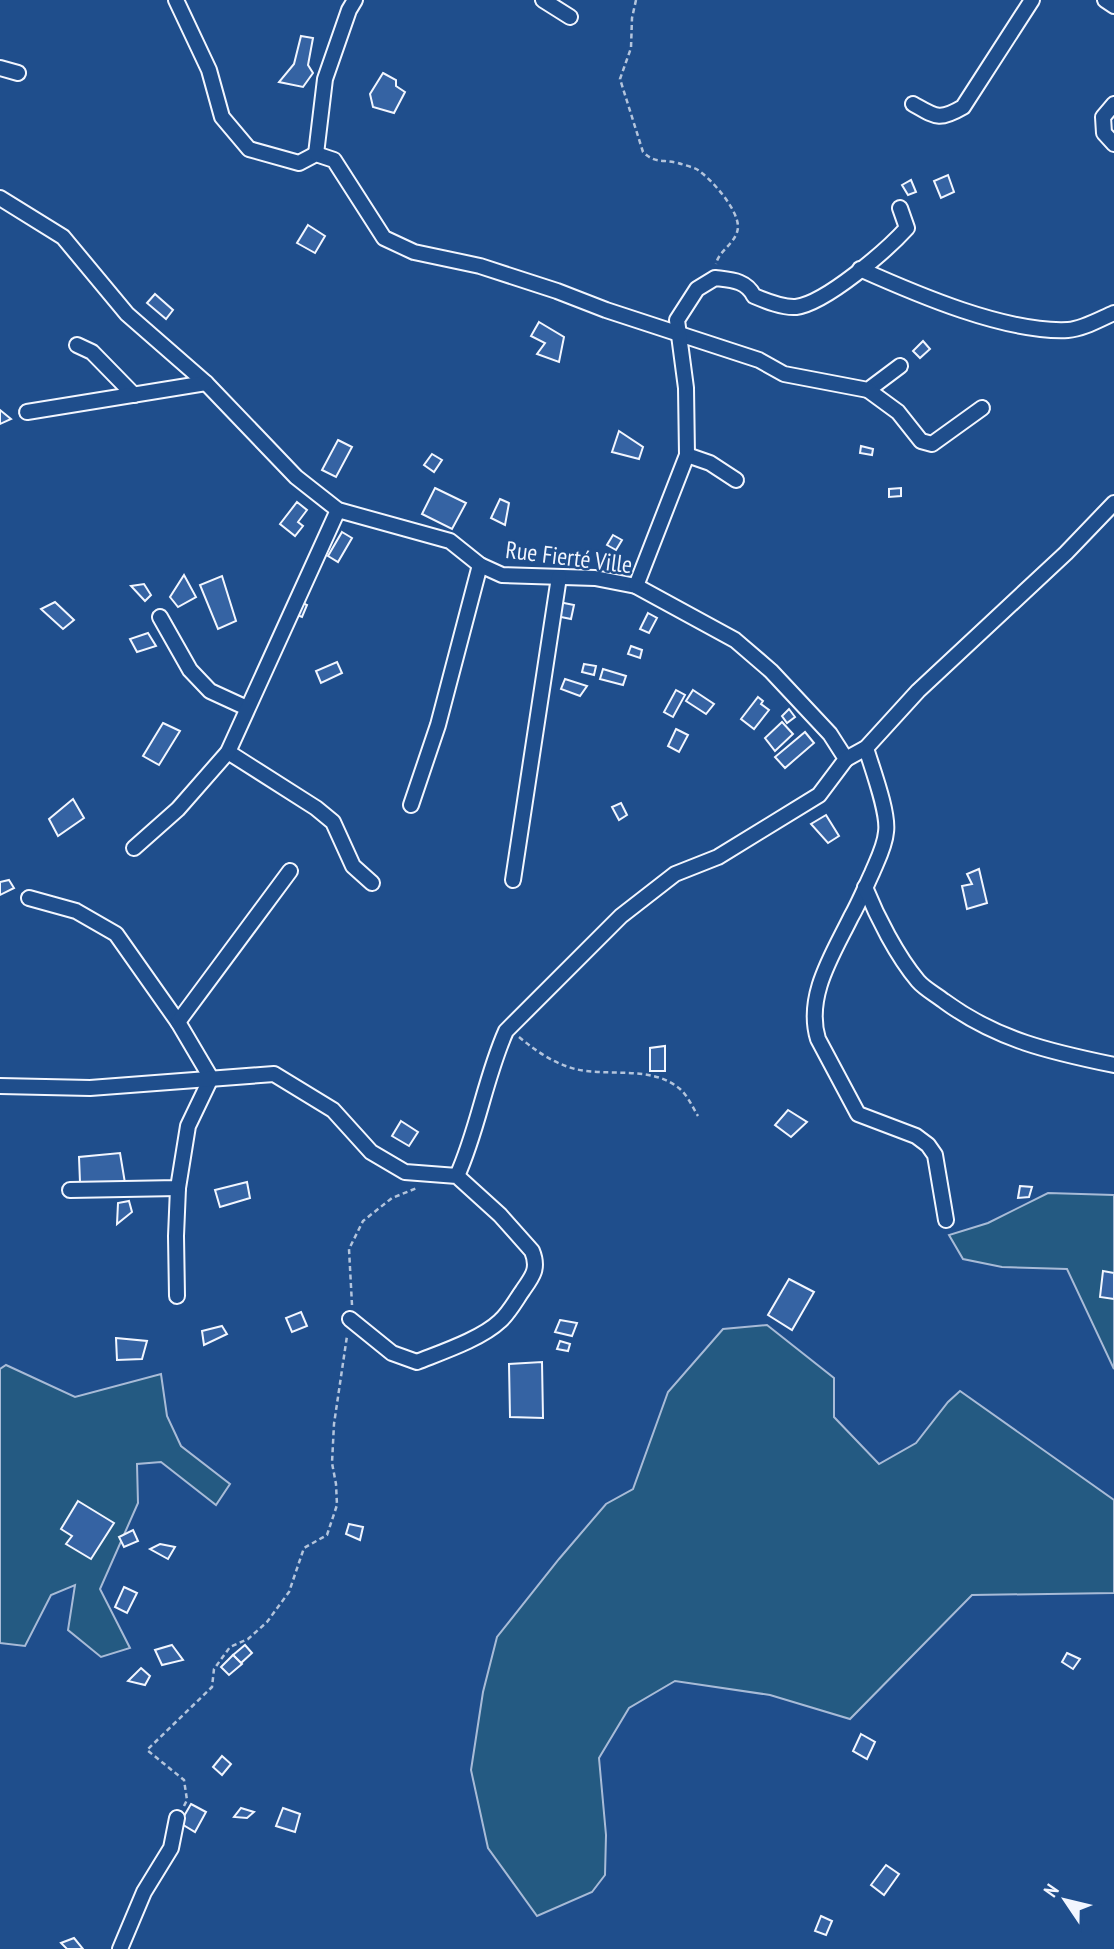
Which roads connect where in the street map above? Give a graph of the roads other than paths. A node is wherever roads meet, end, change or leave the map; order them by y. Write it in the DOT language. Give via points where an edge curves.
graph roads {
  1 [pos="176,0"];
  2 [pos="355,0"];
  3 [pos="543,0"];
  4 [pos="1032,0"];
  5 [pos="1105,0"];
  6 [pos="1114,6"];
  7 [pos="570,16"];
  8 [pos="0,68"];
  9 [pos="18,73"];
  10 [pos="913,104"];
  11 [pos="1114,104"];
  12 [pos="1114,144"];
  13 [pos="316,154"];
  14 [pos="0,198"];
  15 [pos="900,208"];
  16 [pos="860,269"];
  17 [pos="1114,313"];
  18 [pos="677,332"];
  19 [pos="77,345"];
  20 [pos="900,366"];
  21 [pos="206,383"];
  22 [pos="868,390"];
  23 [pos="134,395"];
  24 [pos="982,408"];
  25 [pos="27,412"];
  26 [pos="687,455"];
  27 [pos="736,480"];
  28 [pos="1114,503"];
  29 [pos="338,510"];
  30 [pos="480,565"];
  31 [pos="559,577"];
  32 [pos="636,586"];
  33 [pos="160,617"];
  34 [pos="247,708"];
  35 [pos="866,748"];
  36 [pos="228,752"];
  37 [pos="846,759"];
  38 [pos="411,805"];
  39 [pos="134,848"];
  40 [pos="290,871"];
  41 [pos="513,880"];
  42 [pos="372,883"];
  43 [pos="865,887"];
  44 [pos="29,898"];
  45 [pos="178,1022"];
  46 [pos="1114,1065"];
  47 [pos="211,1078"];
  48 [pos="0,1086"];
  49 [pos="457,1176"];
  50 [pos="178,1188"];
  51 [pos="70,1191"];
  52 [pos="946,1220"];
  53 [pos="177,1296"];
  54 [pos="350,1319"];
  55 [pos="177,1818"];
  56 [pos="120,1949"];
  1 -- 13 [label="street" via="209,70 222,117 249,149 299,163"];
  2 -- 13 [label="street" via="325,79"];
  3 -- 7 [label="street"];
  4 -- 10 [label="street" via="963,107 935,117"];
  5 -- 6 [label="street"];
  8 -- 9 [label="street"];
  11 -- 12 [label="street" via="1103,117 1104,134"];
  13 -- 18 [label="street" via="334,160 384,238 414,252 480,266"];
  14 -- 21 [label="street, Rue Fierté Ville" via="63,237 127,314"];
  15 -- 16 [label="street" via="907,228"];
  16 -- 17 [label="street" via="914,293 1027,327 1070,330"];
  16 -- 18 [label="street" via="831,291 796,307 754,296 739,281 715,278 697,289 685,306 677,320"];
  18 -- 22 [label="street" via="759,360 784,374"];
  18 -- 26 [label="street"];
  19 -- 23 [label="street" via="92,352"];
  20 -- 22 [label="street"];
  21 -- 23 [label="street"];
  21 -- 29 [label="street, Rue Fierté Ville" via="296,477"];
  22 -- 24 [label="street" via="898,412 921,441 932,444"];
  23 -- 25 [label="street"];
  26 -- 27 [label="street"];
  26 -- 32 [label="street"];
  28 -- 35 [label="street" via="918,691"];
  29 -- 30 [label="street, Rue Fierté Ville" via="450,541"];
  29 -- 34 [label="street"];
  30 -- 31 [label="street, Rue Fierté Ville" via="502,575"];
  30 -- 38 [label="street" via="438,725"];
  31 -- 32 [label="street, Rue Fierté Ville"];
  31 -- 41 [label="street"];
  32 -- 37 [label="street, Rue Fierté Ville" via="735,639 830,734"];
  33 -- 34 [label="street" via="190,670 209,691"];
  34 -- 36 [label="street"];
  35 -- 37 [label="street"];
  35 -- 43 [label="street" via="887,832"];
  36 -- 39 [label="street" via="178,809"];
  36 -- 42 [label="street" via="333,822 353,866"];
  37 -- 49 [label="street" via="819,795 718,858 675,874 621,916 506,1031"];
  40 -- 45 [label="street"];
  43 -- 46 [label="street" via="920,984 950,1006 1013,1040"];
  43 -- 52 [label="street" via="825,968 814,1025 858,1114 916,1136 935,1154"];
  44 -- 45 [label="street" via="76,911 116,934"];
  45 -- 47 [label="street"];
  47 -- 48 [label="street" via="90,1088"];
  47 -- 49 [label="street" via="274,1074 333,1110 371,1152 405,1172"];
  47 -- 50 [label="street" via="188,1126"];
  49 -- 54 [label="street" via="500,1215 535,1257 534,1275 502,1320 417,1362 392,1353"];
  50 -- 51 [label="street"];
  50 -- 53 [label="street"];
  55 -- 56 [label="street" via="171,1848 144,1892"];
}
